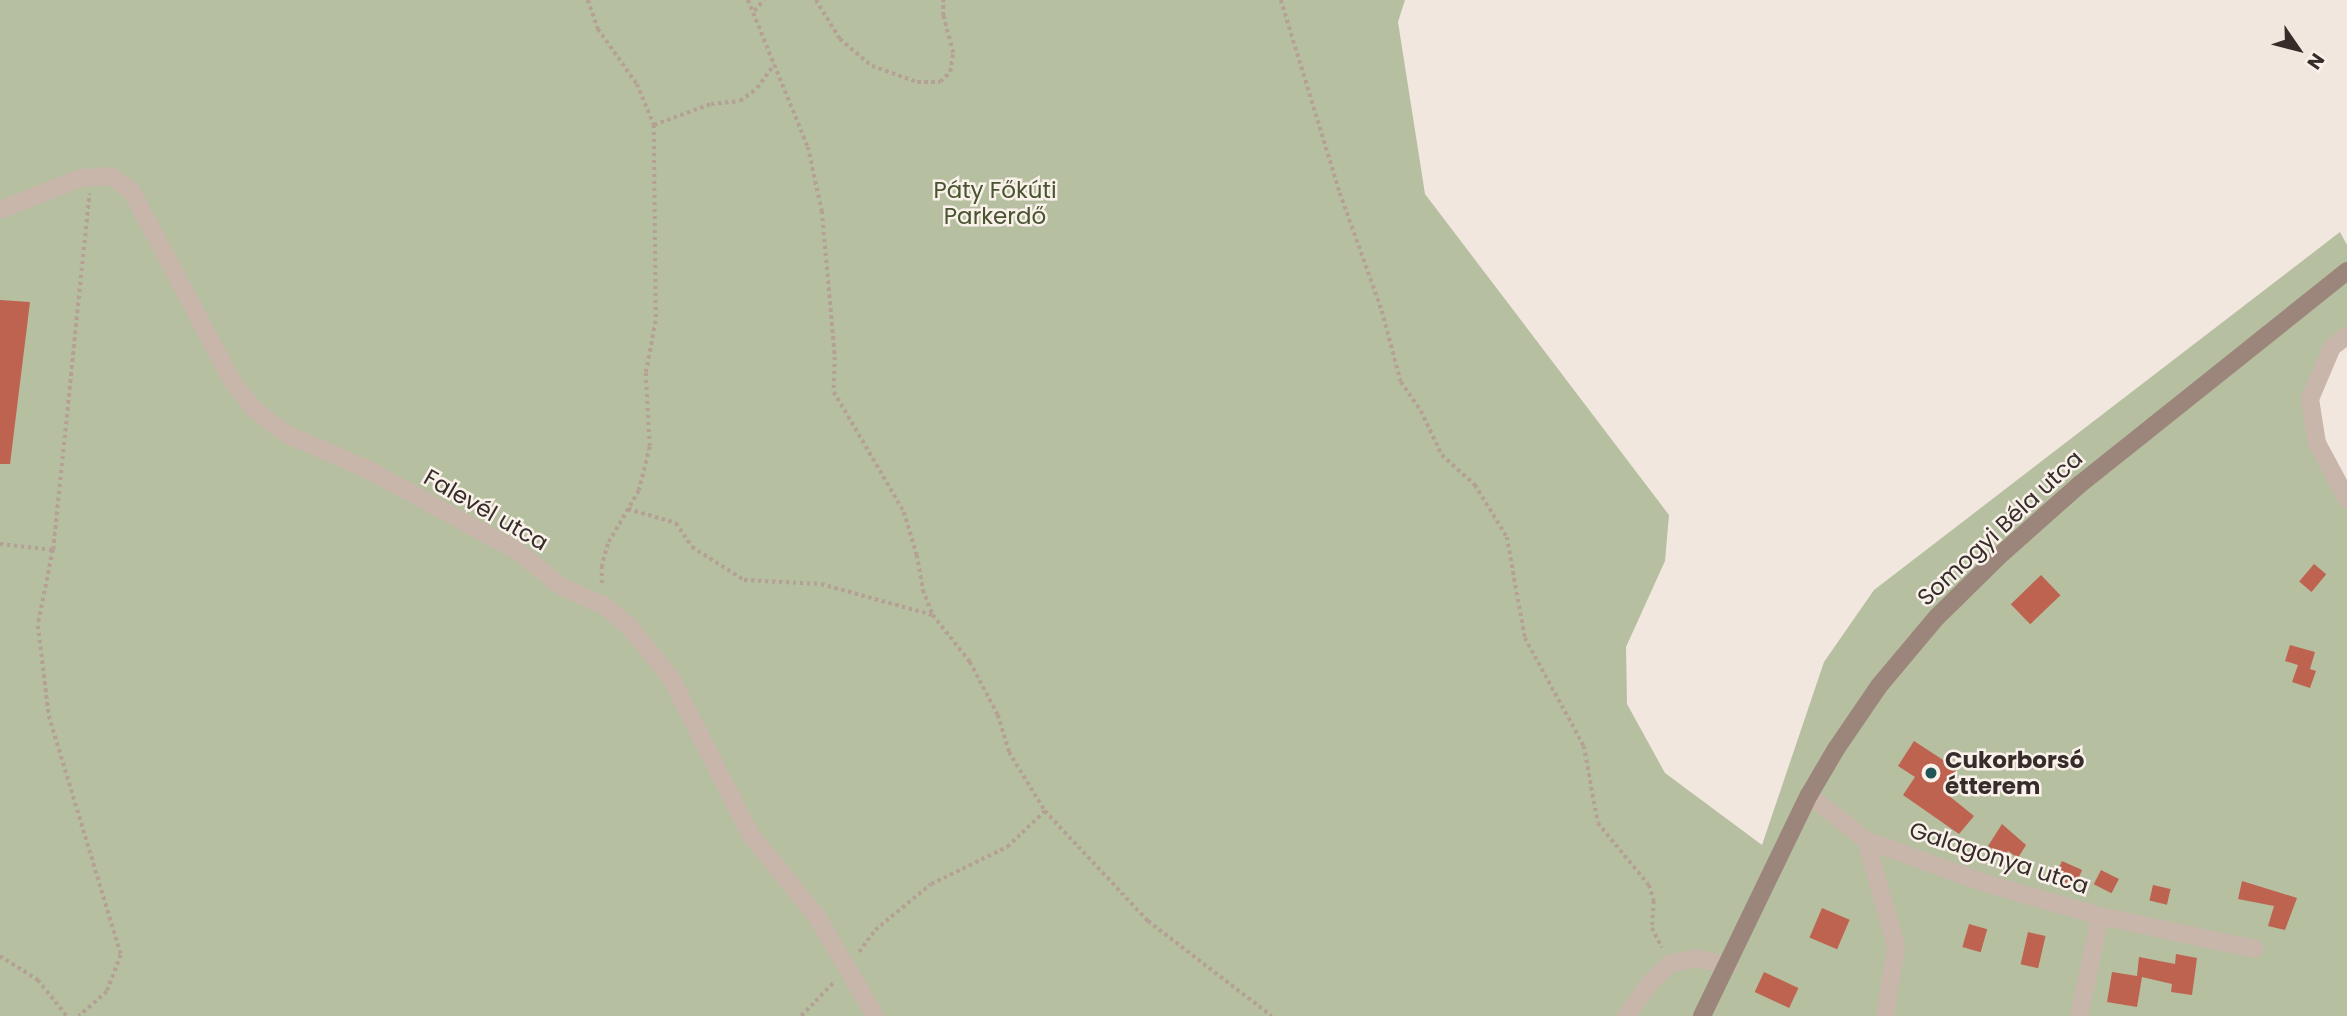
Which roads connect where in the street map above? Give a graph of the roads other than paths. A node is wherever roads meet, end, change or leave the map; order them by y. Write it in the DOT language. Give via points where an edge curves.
graph roads {
  1 [pos="0,210"];
  2 [pos="2347,271"];
  3 [pos="2347,336"];
  4 [pos="2347,499"];
  5 [pos="1809,795"];
  6 [pos="1866,840"];
  7 [pos="2100,916"];
  8 [pos="2255,950"];
  9 [pos="1729,965"];
  10 [pos="875,1016"];
  11 [pos="1626,1016"];
  12 [pos="1702,1016"];
  13 [pos="1885,1016"];
  14 [pos="2079,1016"];
  1 -- 10 [label="street, Falevél utca" via="81,178 111,176 131,190 232,380 253,408 286,434 367,469 519,552 562,587 603,605 628,625 671,678 750,834 818,918"];
  2 -- 5 [label="main road, Somogyi Béla utca" via="2162,417 1998,556 1937,617 1879,686"];
  3 -- 4 [label="street" via="2332,347 2310,400 2317,443"];
  5 -- 6 [label="street, Galagonya utca"];
  5 -- 9 [label="main road, Somogyi Béla utca"];
  6 -- 7 [label="street, Galagonya utca" via="1982,882"];
  6 -- 13 [label="street" via="1896,946"];
  7 -- 8 [label="street"];
  7 -- 14 [label="street, Galagonya utca"];
  9 -- 11 [label="street" via="1695,958 1670,964"];
  9 -- 12 [label="main road, Somogyi Béla utca"];
}
